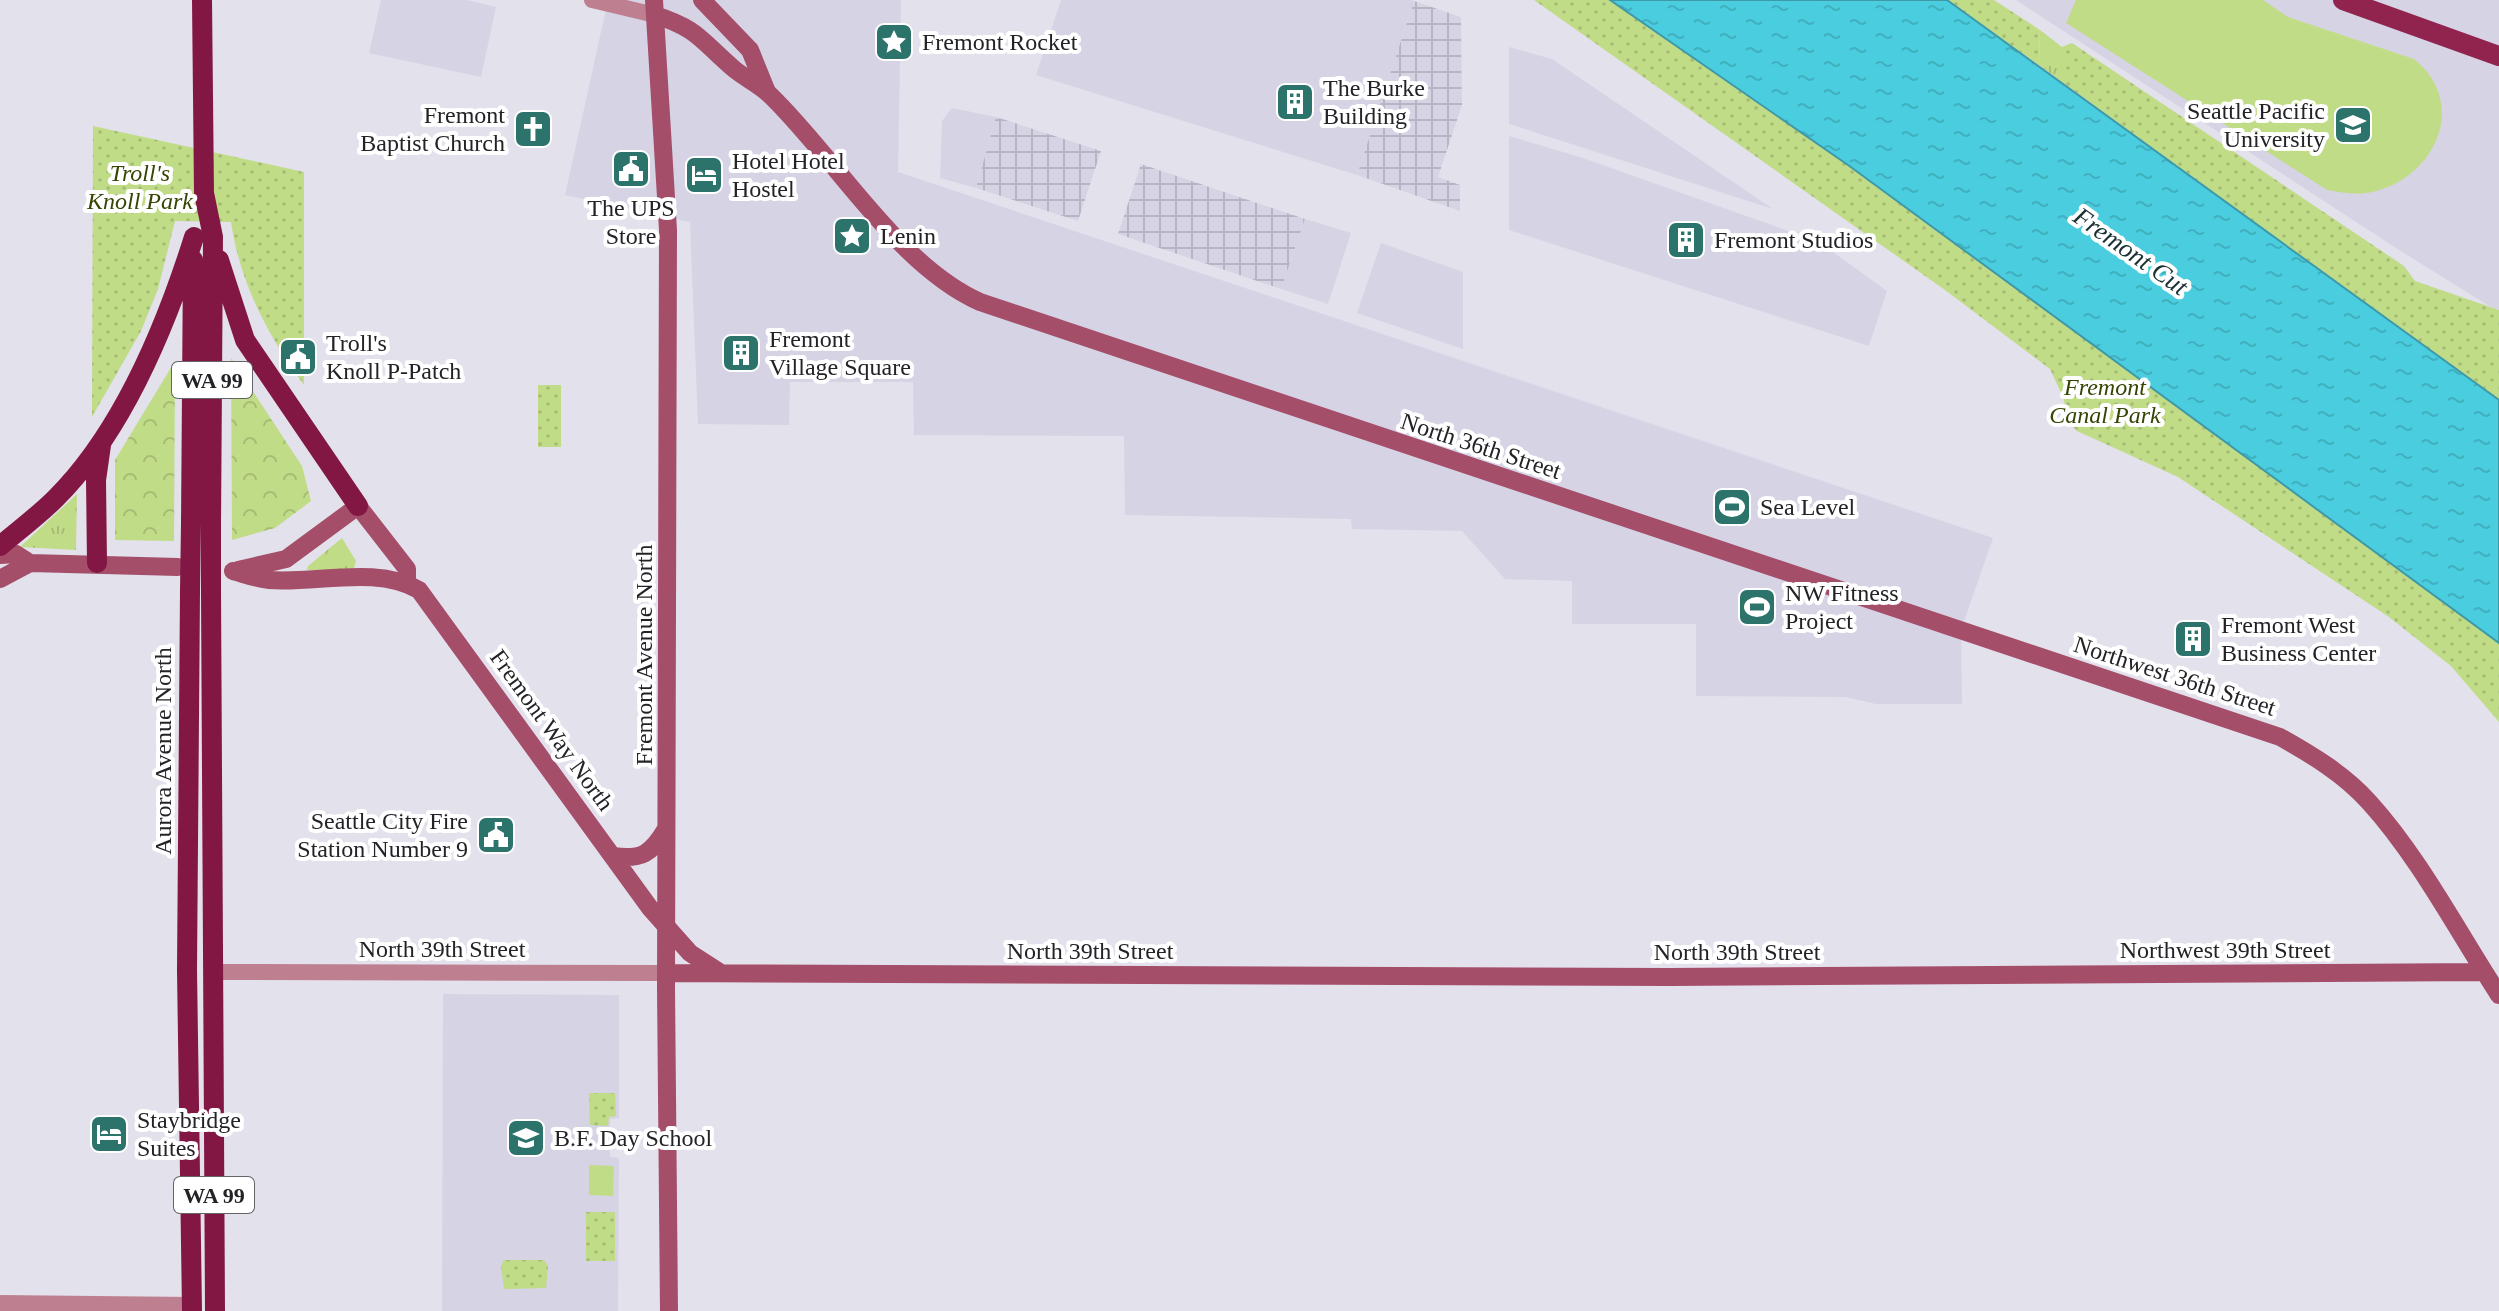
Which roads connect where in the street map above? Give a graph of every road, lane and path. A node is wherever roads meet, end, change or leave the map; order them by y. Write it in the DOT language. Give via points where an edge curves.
graph roads {
  1 [pos="202,0"];
  2 [pos="592,0"];
  3 [pos="702,0"];
  4 [pos="2343,0"];
  5 [pos="655,7"];
  6 [pos="2499,56"];
  7 [pos="767,92"];
  8 [pos="203,237"];
  9 [pos="103,437"];
  10 [pos="358,506"];
  11 [pos="0,546"];
  12 [pos="0,555"];
  13 [pos="30,563"];
  14 [pos="97,563"];
  15 [pos="178,567"];
  16 [pos="0,579"];
  17 [pos="407,583"];
  18 [pos="201,591"];
  19 [pos="2055,662"];
  20 [pos="667,826"];
  21 [pos="613,856"];
  22 [pos="666,928"];
  23 [pos="212,972"];
  24 [pos="2484,972"];
  25 [pos="666,973"];
  26 [pos="721,973"];
  27 [pos="1967,974"];
  28 [pos="2499,995"];
  29 [pos="0,1303"];
  30 [pos="192,1308"];
  31 [pos="215,1311"];
  32 [pos="669,1311"];
  1 -- 8 [label="highway, Aurora Avenue North / WA 99"];
  2 -- 5 [label="street"];
  3 -- 7 [label="main road" via="750,50"];
  4 -- 6 [label="main road"];
  5 -- 7 [label="main road" via="692,29"];
  5 -- 20 [label="main road, Fremont Avenue North" via="668,243"];
  7 -- 19 [label="main road, North 36th Street" via="941,281 994,308"];
  8 -- 9 [label="highway" via="157,340"];
  8 -- 10 [label="highway" via="245,340"];
  8 -- 18 [label="highway, Aurora Avenue North / WA 99, bridge"];
  9 -- 11 [label="highway" via="56,498"];
  9 -- 14 [label="highway" via="96,480"];
  10 -- 17 [label="main road, Fremont Way North" via="407,569"];
  10 -- 17 [label="main road" via="286,559 233,571 265,580"];
  12 -- 13 [label="main road" via="16,554"];
  13 -- 14 [label="main road"];
  13 -- 16 [label="main road"];
  14 -- 15 [label="main road"];
  17 -- 21 [label="main road, Fremont Way North" via="419,590 466,652"];
  18 -- 23 [label="highway, Aurora Avenue North / WA 99"];
  18 -- 30 [label="highway, Aurora Avenue North / WA 99" via="187,970"];
  19 -- 24 [label="main road, Northwest 36th Street" via="2280,737 2332,768 2392,830"];
  20 -- 21 [label="main road" via="643,857"];
  20 -- 22 [label="main road, Fremont Avenue North"];
  21 -- 22 [label="main road, Fremont Way North"];
  22 -- 25 [label="main road, Fremont Avenue North"];
  22 -- 26 [label="main road, Fremont Way North" via="690,953"];
  23 -- 25 [label="street, North 39th Street"];
  23 -- 31 [label="highway, Aurora Avenue North / WA 99"];
  24 -- 27 [label="main road, Northwest 39th Street"];
  24 -- 28 [label="main road, Northwest 36th Street"];
  25 -- 26 [label="main road, North 39th Street"];
  25 -- 32 [label="main road, Fremont Avenue North"];
  26 -- 27 [label="main road, North 39th Street"];
  29 -- 30 [label="street"];
}
